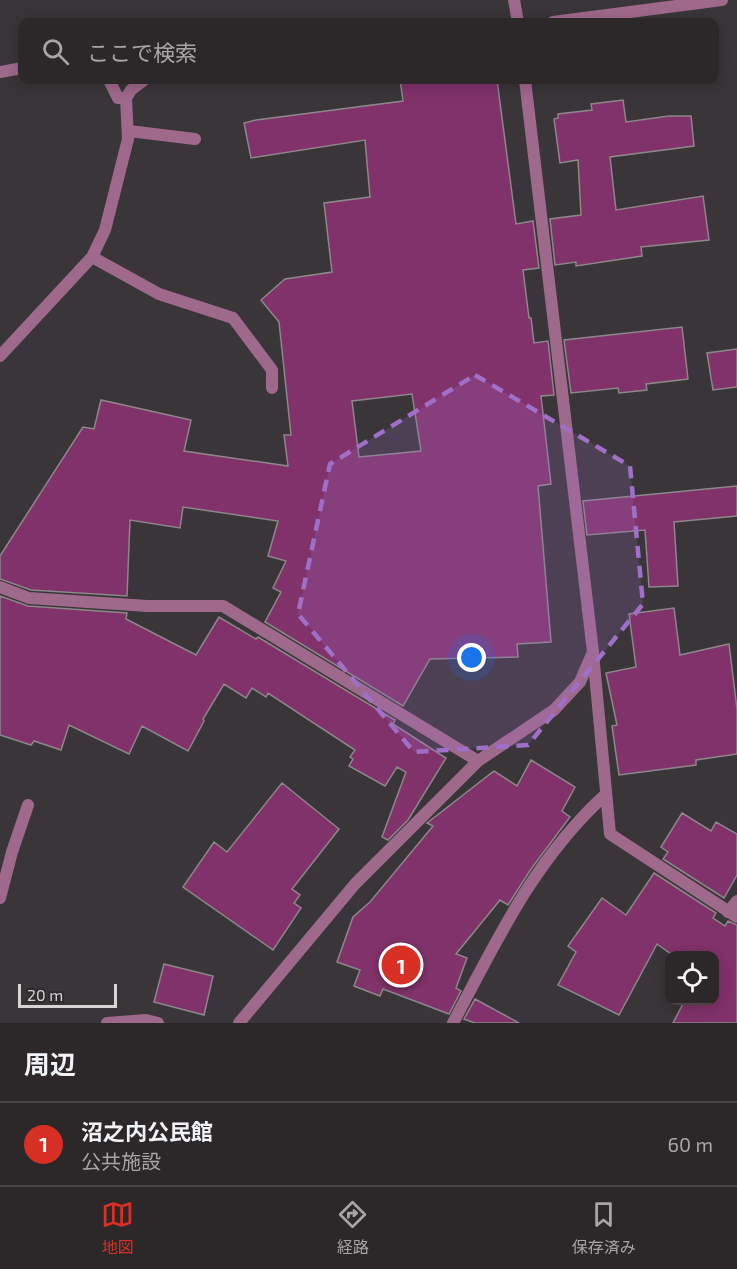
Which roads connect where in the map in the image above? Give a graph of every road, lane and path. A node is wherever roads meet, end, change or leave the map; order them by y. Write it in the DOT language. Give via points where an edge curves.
graph roads {
  1 [pos="514,0"];
  2 [pos="522,0"];
  3 [pos="722,0"];
  4 [pos="517,18"];
  5 [pos="584,18"];
  6 [pos="18,70"];
  7 [pos="0,72"];
  8 [pos="111,84"];
  9 [pos="139,84"];
  10 [pos="525,84"];
  11 [pos="126,98"];
  12 [pos="129,131"];
  13 [pos="195,139"];
  14 [pos="92,257"];
  15 [pos="0,356"];
  16 [pos="272,388"];
  17 [pos="0,587"];
  18 [pos="593,652"];
  19 [pos="478,761"];
  20 [pos="605,795"];
  21 [pos="28,805"];
  22 [pos="0,898"];
  23 [pos="737,901"];
  24 [pos="733,915"];
  25 [pos="107,1023"];
  26 [pos="158,1023"];
  27 [pos="239,1023"];
  28 [pos="453,1023"];
  1 -- 2 [label="street"];
  1 -- 4 [label="street"];
  3 -- 5 [label="street"];
  6 -- 7 [label="street"];
  8 -- 11 [label="street" via="118,98"];
  9 -- 11 [label="street"];
  10 -- 18 [label="street"];
  11 -- 12 [label="street"];
  12 -- 13 [label="street"];
  12 -- 14 [label="street" via="105,230"];
  14 -- 15 [label="street"];
  14 -- 16 [label="street" via="159,294 233,318 272,370"];
  17 -- 19 [label="street" via="29,598 147,606 223,606"];
  18 -- 19 [label="street" via="580,681 554,710"];
  18 -- 20 [label="street"];
  19 -- 27 [label="street" via="355,884"];
  20 -- 24 [label="street" via="610,834"];
  20 -- 28 [label="street" via="585,813 536,874"];
  21 -- 22 [label="street"];
  23 -- 24 [label="street"];
  25 -- 26 [label="street"];
}
